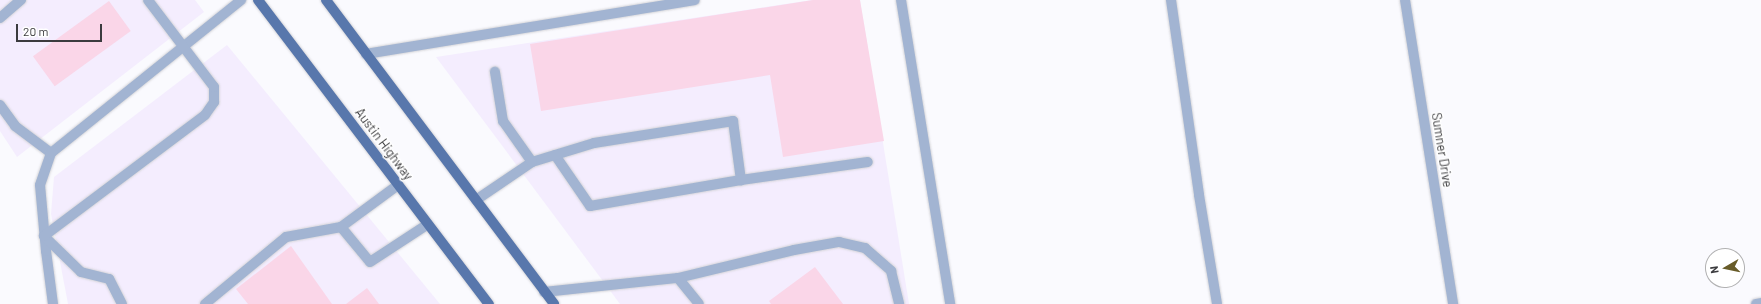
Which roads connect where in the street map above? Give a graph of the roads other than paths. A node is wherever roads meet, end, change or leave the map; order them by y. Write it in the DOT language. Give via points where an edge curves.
graph roads {
  1 [pos="21,0"];
  2 [pos="148,0"];
  3 [pos="241,0"];
  4 [pos="258,0"];
  5 [pos="326,0"];
  6 [pos="695,0"];
  7 [pos="901,0"];
  8 [pos="1171,0"];
  9 [pos="1405,0"];
  10 [pos="0,18"];
  11 [pos="183,48"];
  12 [pos="366,54"];
  13 [pos="495,72"];
  14 [pos="0,105"];
  15 [pos="51,153"];
  16 [pos="555,155"];
  17 [pos="532,162"];
  18 [pos="868,162"];
  19 [pos="741,180"];
  20 [pos="398,185"];
  21 [pos="476,200"];
  22 [pos="428,224"];
  23 [pos="341,227"];
  24 [pos="44,236"];
  25 [pos="678,278"];
  26 [pos="544,292"];
  27 [pos="1761,303"];
  28 [pos="53,304"];
  29 [pos="122,304"];
  30 [pos="205,304"];
  31 [pos="489,304"];
  32 [pos="554,304"];
  33 [pos="699,304"];
  34 [pos="899,304"];
  35 [pos="950,304"];
  36 [pos="1217,304"];
  37 [pos="1453,304"];
  38 [pos="1756,304"];
  1 -- 10 [label="street"];
  2 -- 11 [label="street"];
  3 -- 11 [label="street"];
  4 -- 20 [label="main road, Austin Highway"];
  5 -- 12 [label="main road"];
  6 -- 12 [label="street"];
  7 -- 35 [label="street"];
  8 -- 36 [label="street"];
  9 -- 37 [label="street, Sumner Drive"];
  11 -- 15 [label="street"];
  11 -- 24 [label="street" via="214,87 214,102 205,115"];
  12 -- 21 [label="main road"];
  13 -- 17 [label="street" via="503,121"];
  14 -- 15 [label="street" via="15,126"];
  15 -- 24 [label="street" via="40,185"];
  16 -- 17 [label="street"];
  16 -- 19 [label="street" via="590,206"];
  16 -- 19 [label="street" via="594,143 733,121"];
  17 -- 21 [label="street"];
  18 -- 19 [label="street"];
  20 -- 22 [label="main road, Austin Highway"];
  20 -- 23 [label="street"];
  21 -- 26 [label="main road"];
  22 -- 23 [label="street" via="370,262"];
  22 -- 31 [label="main road, Austin Highway"];
  23 -- 30 [label="street" via="286,237"];
  24 -- 28 [label="street"];
  24 -- 29 [label="street" via="81,272 109,279"];
  25 -- 26 [label="street"];
  25 -- 33 [label="street"];
  25 -- 34 [label="street" via="794,250 839,242 865,248 891,271"];
  26 -- 32 [label="main road"];
  27 -- 38 [label="street"];
}
